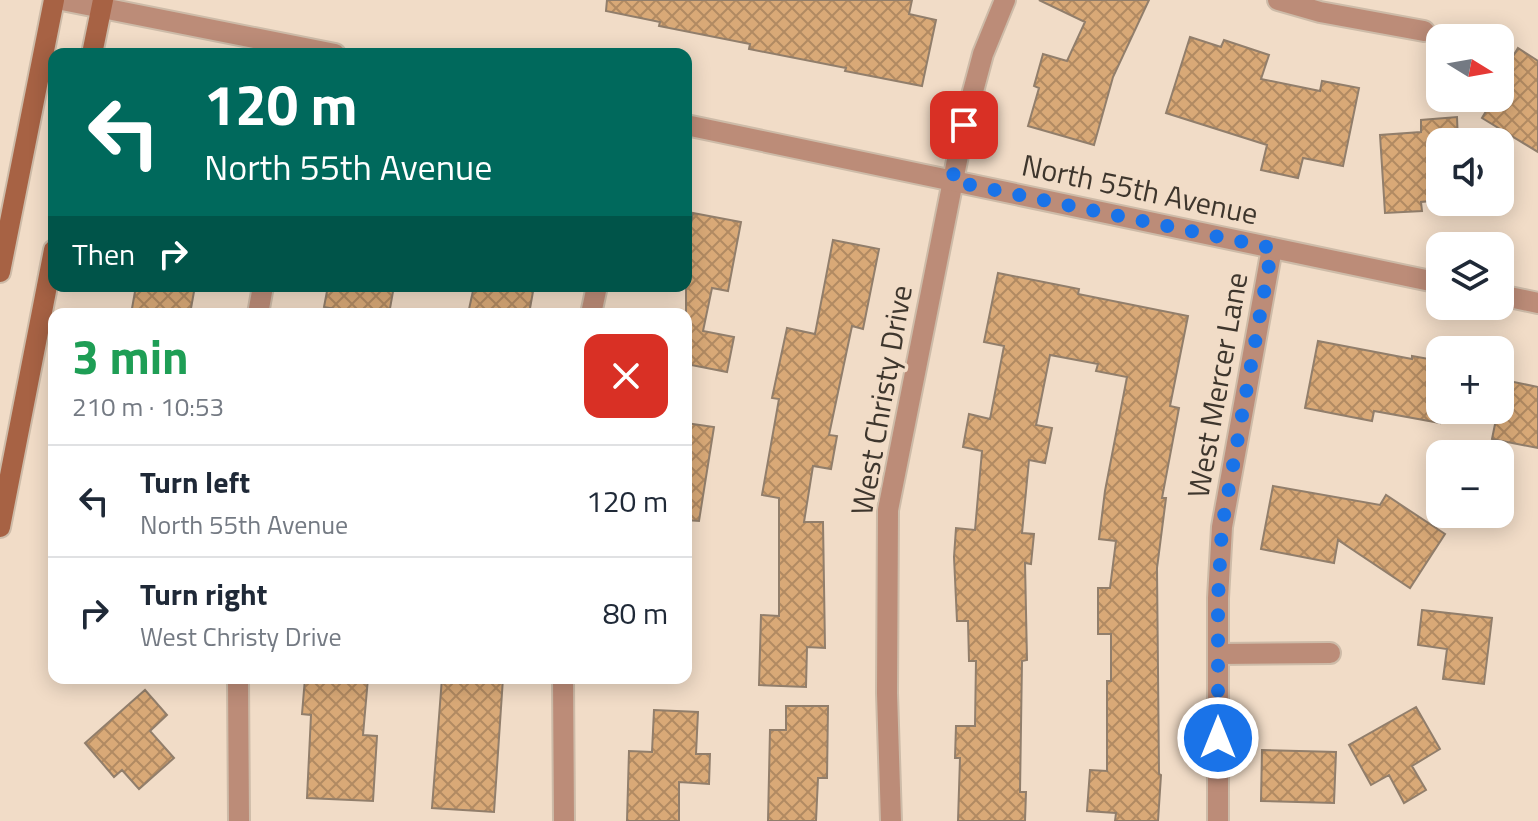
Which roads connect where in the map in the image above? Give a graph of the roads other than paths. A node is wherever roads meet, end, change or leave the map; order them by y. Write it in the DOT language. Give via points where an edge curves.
graph roads {
  1 [pos="54,0"];
  2 [pos="62,0"];
  3 [pos="1005,0"];
  4 [pos="1278,0"];
  5 [pos="102,3"];
  6 [pos="1424,31"];
  7 [pos="93,48"];
  8 [pos="294,48"];
  9 [pos="692,126"];
  10 [pos="952,181"];
  11 [pos="1272,248"];
  12 [pos="0,272"];
  13 [pos="1426,280"];
  14 [pos="48,281"];
  15 [pos="1514,298"];
  16 [pos="1538,303"];
  17 [pos="0,527"];
  18 [pos="1330,653"];
  19 [pos="1218,654"];
  20 [pos="238,684"];
  21 [pos="563,684"];
  22 [pos="239,821"];
  23 [pos="564,821"];
  24 [pos="891,821"];
  25 [pos="1218,821"];
  1 -- 12 [label="main road"];
  2 -- 5 [label="street"];
  3 -- 10 [label="street, West Christy Drive" via="983,54"];
  4 -- 6 [label="street"];
  5 -- 7 [label="main road"];
  5 -- 8 [label="street"];
  9 -- 10 [label="street, North 55th Avenue"];
  10 -- 11 [label="street, North 55th Avenue"];
  10 -- 24 [label="street, West Christy Drive" via="888,510"];
  11 -- 13 [label="street, North 55th Avenue"];
  11 -- 19 [label="street, West Mercer Lane" via="1222,527"];
  14 -- 17 [label="main road"];
  15 -- 16 [label="street"];
  18 -- 19 [label="street"];
  19 -- 25 [label="street, West Mercer Lane"];
  20 -- 22 [label="street"];
  21 -- 23 [label="street"];
}
